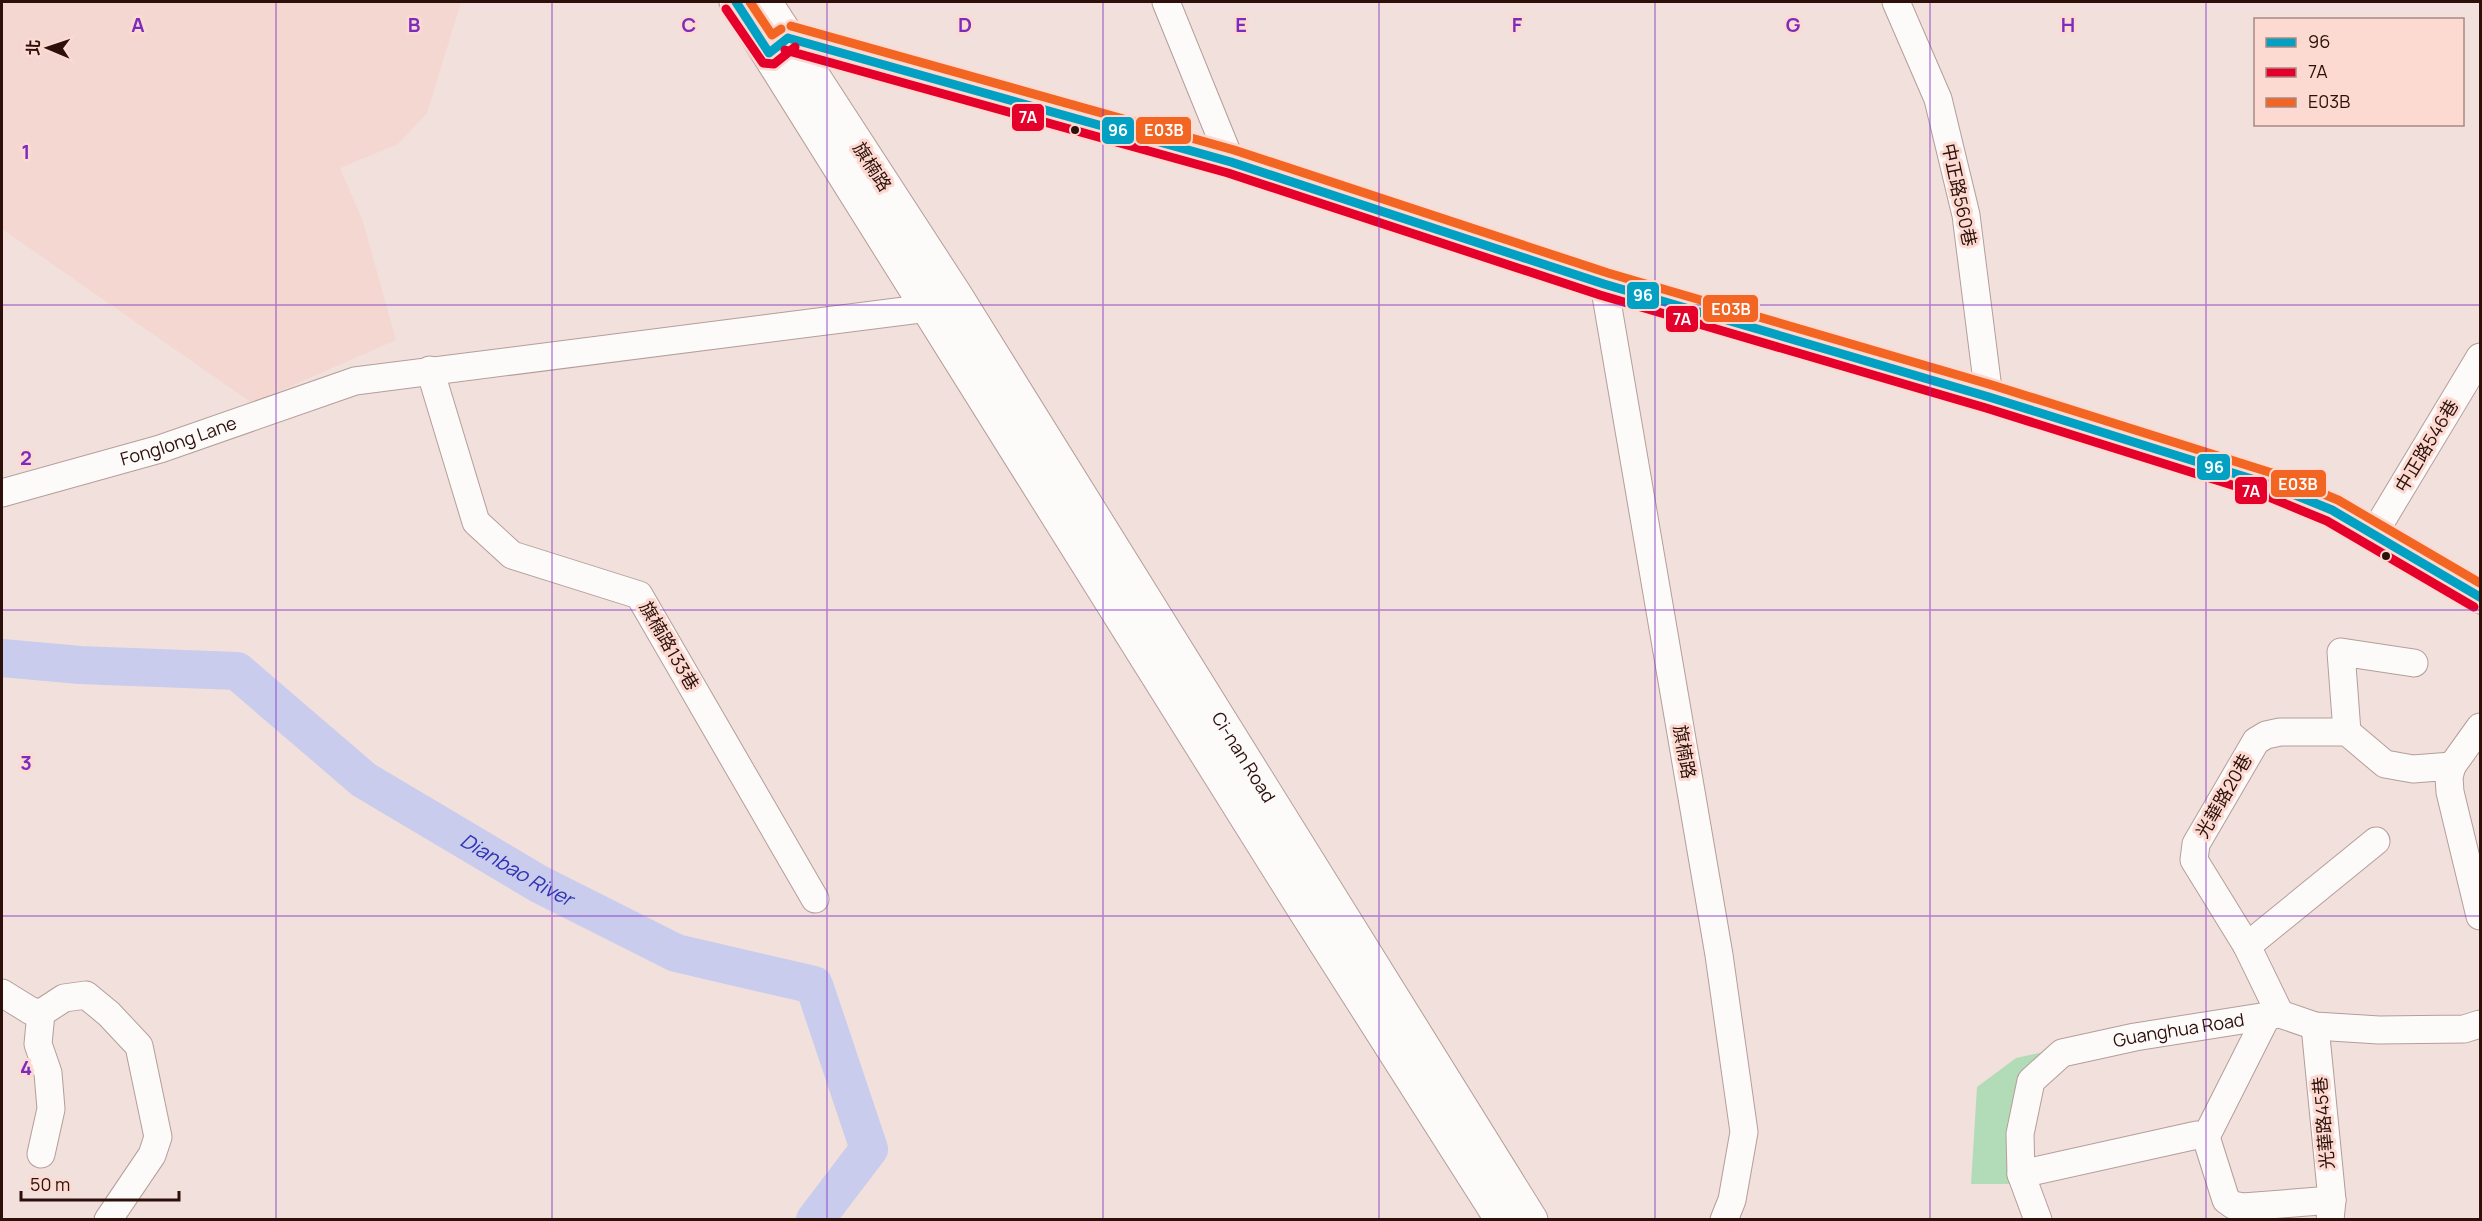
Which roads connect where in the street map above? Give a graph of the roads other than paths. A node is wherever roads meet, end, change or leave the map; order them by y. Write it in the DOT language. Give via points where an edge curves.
graph roads {
  1 [pos="736,2"];
  2 [pos="765,2"];
  3 [pos="1166,2"];
  4 [pos="1896,2"];
  5 [pos="779,46"];
  6 [pos="1231,162"];
  7 [pos="1604,284"];
  8 [pos="942,302"];
  9 [pos="2481,357"];
  10 [pos="430,370"];
  11 [pos="1989,397"];
  12 [pos="2,493"];
  13 [pos="2373,535"];
  14 [pos="2481,597"];
  15 [pos="2414,663"];
  16 [pos="2481,727"];
  17 [pos="2347,732"];
  18 [pos="2452,766"];
  19 [pos="2376,842"];
  20 [pos="815,899"];
  21 [pos="2479,901"];
  22 [pos="2247,946"];
  23 [pos="2,993"];
  24 [pos="41,1013"];
  25 [pos="2274,1015"];
  26 [pos="2481,1024"];
  27 [pos="2315,1026"];
  28 [pos="2206,1137"];
  29 [pos="41,1154"];
  30 [pos="2021,1173"];
  31 [pos="2331,1210"];
  32 [pos="108,1220"];
  33 [pos="1502,1220"];
  34 [pos="1531,1220"];
  35 [pos="1724,1220"];
  36 [pos="2038,1220"];
  1 -- 5 [label="main road"];
  2 -- 5 [label="main road"];
  3 -- 6 [label="street"];
  4 -- 11 [label="street, 中正路560巷" via="1938,99 1963,204"];
  5 -- 6 [label="main road"];
  5 -- 8 [label="main road, 旗楠路"];
  6 -- 7 [label="main road"];
  7 -- 11 [label="main road"];
  7 -- 35 [label="street, 旗楠路" via="1717,943 1744,1132 1732,1200"];
  8 -- 10 [label="street"];
  8 -- 33 [label="main road, Ci-nan Road" via="1296,896"];
  8 -- 34 [label="main road, Ci-nan Road"];
  9 -- 13 [label="street, 中正路546巷"];
  10 -- 12 [label="street, Fonglong Lane" via="355,381 160,449"];
  10 -- 20 [label="street, 旗楠路133巷" via="476,522 512,555 639,595"];
  11 -- 13 [label="main road" via="2268,484 2332,510"];
  13 -- 14 [label="main road"];
  15 -- 17 [label="street" via="2341,652"];
  16 -- 18 [label="street"];
  17 -- 18 [label="street" via="2385,764 2413,769"];
  17 -- 22 [label="street, 光華路20巷" via="2280,732 2256,741 2196,844 2194,861"];
  18 -- 21 [label="street" via="2451,792"];
  19 -- 22 [label="street"];
  22 -- 25 [label="street, 光華路20巷"];
  23 -- 24 [label="street"];
  24 -- 29 [label="street" via="38,1044 48,1073 51,1109"];
  24 -- 32 [label="street" via="64,998 86,995 109,1014 142,1052 157,1125 157,1145"];
  25 -- 27 [label="street, Guanghua Road"];
  25 -- 28 [label="street"];
  25 -- 30 [label="street, Guanghua Road" via="2062,1053 2031,1081 2020,1134"];
  26 -- 27 [label="street, Guanghua Road" via="2464,1029"];
  27 -- 31 [label="street, 光華路45巷"];
  28 -- 30 [label="street" via="2198,1135"];
  28 -- 31 [label="street" via="2226,1200 2233,1205"];
  30 -- 36 [label="street, Guanghua Road"];
}
